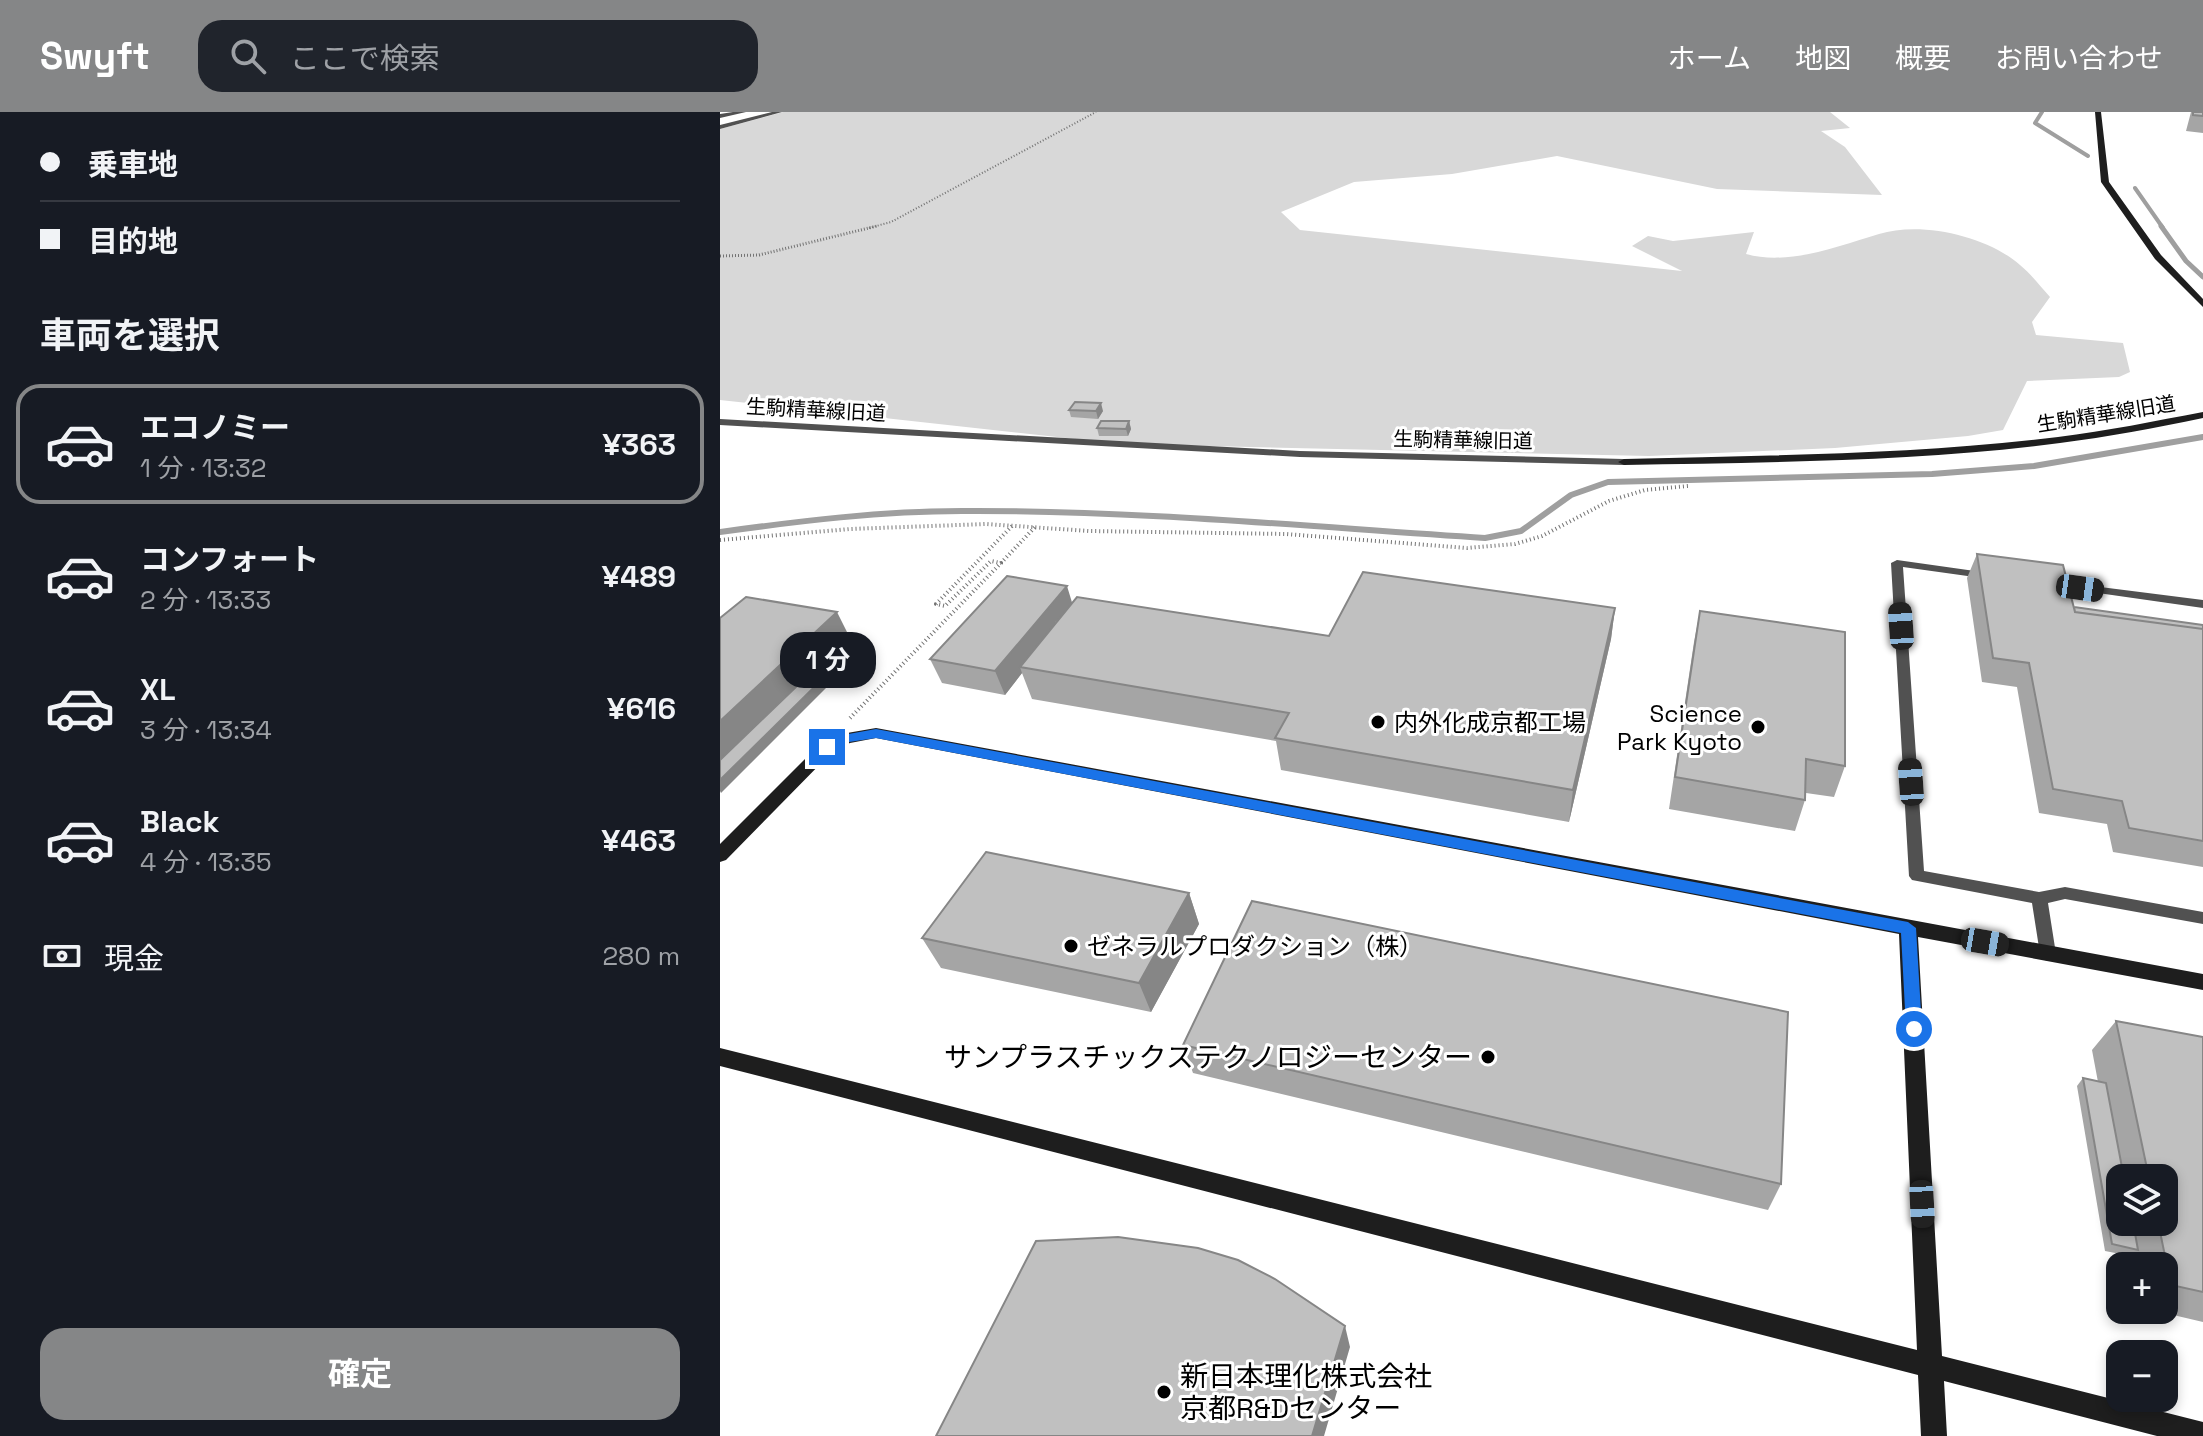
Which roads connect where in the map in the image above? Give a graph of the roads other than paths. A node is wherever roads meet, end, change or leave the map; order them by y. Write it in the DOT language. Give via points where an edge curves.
graph roads {
  1 [pos="743,112"];
  2 [pos="779,112"];
  3 [pos="2098,112"];
  4 [pos="720,116"];
  5 [pos="720,127"];
  6 [pos="2203,304"];
  7 [pos="2203,415"];
  8 [pos="720,422"];
  9 [pos="2004,578"];
  10 [pos="2034,582"];
  11 [pos="2203,604"];
  12 [pos="720,855"];
  13 [pos="2039,898"];
  14 [pos="2203,918"];
  15 [pos="1908,928"];
  16 [pos="2048,954"];
  17 [pos="2203,982"];
  18 [pos="720,1057"];
  19 [pos="1931,1366"];
  20 [pos="2203,1435"];
  21 [pos="1934,1436"];
  1 -- 4 [label="lane"];
  2 -- 5 [label="lane"];
  3 -- 6 [label="street" via="2105,182 2158,257"];
  7 -- 8 [label="street, 生駒精華線旧道" via="1951,454 1624,462 1300,454"];
  9 -- 13 [label="lane" via="1897,563 1917,876"];
  10 -- 11 [label="lane"];
  12 -- 15 [label="street" via="827,747 876,733"];
  13 -- 14 [label="lane" via="2065,893"];
  13 -- 16 [label="lane"];
  15 -- 16 [label="street"];
  15 -- 19 [label="street"];
  16 -- 17 [label="street"];
  18 -- 19 [label="street"];
  19 -- 20 [label="street"];
  19 -- 21 [label="street"];
}
